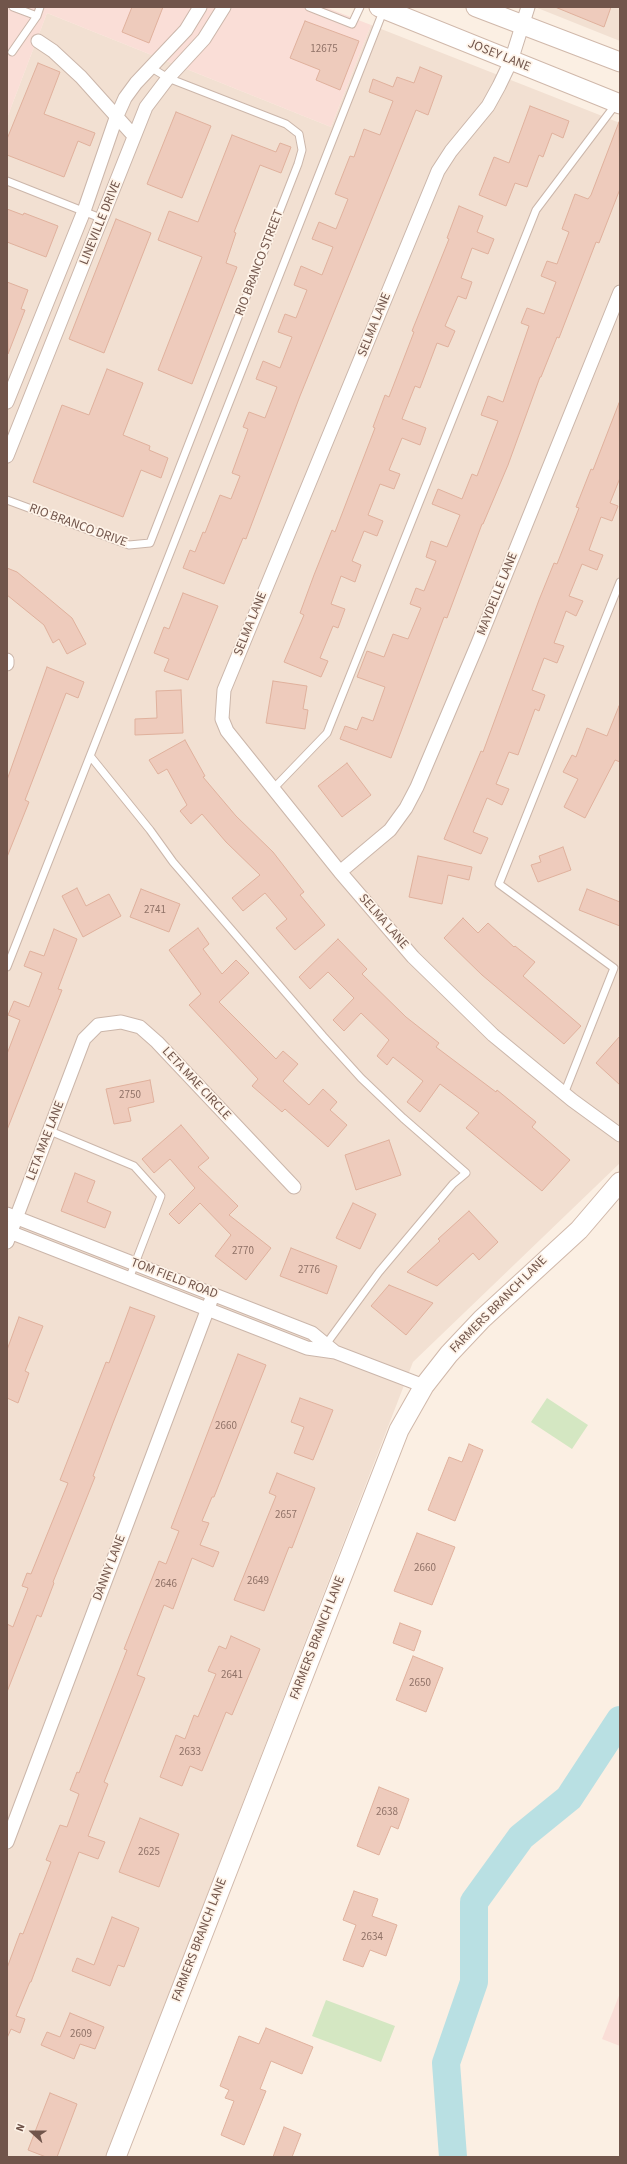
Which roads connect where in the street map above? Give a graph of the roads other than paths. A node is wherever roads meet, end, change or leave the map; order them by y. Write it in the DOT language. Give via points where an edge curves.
graph roads {
  1 [pos="14,7"];
  2 [pos="40,7"];
  3 [pos="200,7"];
  4 [pos="224,7"];
  5 [pos="309,7"];
  6 [pos="360,7"];
  7 [pos="476,7"];
  8 [pos="528,7"];
  9 [pos="382,8"];
  10 [pos="37,16"];
  11 [pos="521,25"];
  12 [pos="38,41"];
  13 [pos="12,52"];
  14 [pos="510,61"];
  15 [pos="620,62"];
  16 [pos="150,67"];
  17 [pos="168,78"];
  18 [pos="618,104"];
  19 [pos="116,118"];
  20 [pos="134,136"];
  21 [pos="7,181"];
  22 [pos="84,211"];
  23 [pos="103,218"];
  24 [pos="620,292"];
  25 [pos="7,402"];
  26 [pos="7,456"];
  27 [pos="7,500"];
  28 [pos="150,543"];
  29 [pos="620,582"];
  30 [pos="7,660"];
  31 [pos="7,664"];
  32 [pos="91,757"];
  33 [pos="273,789"];
  34 [pos="340,872"];
  35 [pos="7,967"];
  36 [pos="84,1039"];
  37 [pos="564,1094"];
  38 [pos="50,1131"];
  39 [pos="620,1135"];
  40 [pos="620,1182"];
  41 [pos="294,1187"];
  42 [pos="12,1216"];
  43 [pos="8,1236"];
  44 [pos="134,1264"];
  45 [pos="129,1279"];
  46 [pos="213,1295"];
  47 [pos="208,1309"];
  48 [pos="328,1349"];
  49 [pos="424,1386"];
  50 [pos="7,1842"];
  51 [pos="116,2157"];
  1 -- 10 [label="lane"];
  2 -- 10 [label="lane"];
  3 -- 16 [label="street, LINEVILLE DRIVE" via="186,30"];
  4 -- 17 [label="street, LINEVILLE DRIVE" via="204,39"];
  5 -- 6 [label="lane" via="352,24"];
  7 -- 11 [label="street"];
  8 -- 11 [label="street, SELMA LANE"];
  9 -- 14 [label="street, JOSEY LANE"];
  9 -- 32 [label="lane"];
  10 -- 13 [label="lane"];
  11 -- 14 [label="street, SELMA LANE"];
  11 -- 15 [label="street"];
  12 -- 19 [label="street" via="67,63"];
  14 -- 18 [label="street, JOSEY LANE"];
  14 -- 33 [label="street, SELMA LANE" via="488,106 438,171 224,690 222,719 227,731"];
  16 -- 17 [label="lane, RIO BRANCO STREET"];
  16 -- 19 [label="street, LINEVILLE DRIVE" via="125,98"];
  17 -- 20 [label="street, LINEVILLE DRIVE" via="151,100"];
  17 -- 28 [label="lane, RIO BRANCO STREET" via="286,124 299,134 302,150"];
  18 -- 33 [label="lane" via="536,210 327,733"];
  19 -- 20 [label="street"];
  19 -- 22 [label="street, LINEVILLE DRIVE"];
  20 -- 23 [label="street, LINEVILLE DRIVE"];
  21 -- 22 [label="lane"];
  22 -- 23 [label="lane"];
  22 -- 25 [label="street, LINEVILLE DRIVE"];
  23 -- 26 [label="street, LINEVILLE DRIVE"];
  24 -- 34 [label="street, MAYDELLE LANE" via="417,787 390,830"];
  27 -- 28 [label="lane, RIO BRANCO DRIVE" via="129,546"];
  29 -- 37 [label="lane" via="499,884 614,968"];
  30 -- 31 [label="street"];
  32 -- 35 [label="lane"];
  32 -- 48 [label="lane" via="173,862 323,1036 361,1078 466,1173 453,1184 384,1266"];
  33 -- 34 [label="street, SELMA LANE"];
  34 -- 37 [label="street, SELMA LANE" via="413,957 493,1035"];
  36 -- 38 [label="street, LETA MAE LANE"];
  36 -- 41 [label="street, LETA MAE CIRCLE" via="98,1025 121,1022 140,1027"];
  37 -- 39 [label="street, SELMA LANE"];
  38 -- 42 [label="street, LETA MAE LANE"];
  38 -- 44 [label="lane" via="134,1166 161,1196"];
  40 -- 49 [label="street, FARMERS BRANCH LANE" via="579,1230 482,1319 449,1354"];
  42 -- 43 [label="street, LETA MAE LANE"];
  42 -- 44 [label="street, TOM FIELD ROAD"];
  43 -- 45 [label="street, TOM FIELD ROAD"];
  44 -- 45 [label="lane"];
  44 -- 46 [label="street, TOM FIELD ROAD"];
  45 -- 47 [label="street, TOM FIELD ROAD"];
  46 -- 47 [label="street, DANNY LANE"];
  46 -- 48 [label="street, TOM FIELD ROAD" via="312,1334"];
  47 -- 48 [label="street, TOM FIELD ROAD" via="307,1348"];
  47 -- 50 [label="street, DANNY LANE"];
  48 -- 49 [label="street, TOM FIELD ROAD"];
  49 -- 51 [label="street, FARMERS BRANCH LANE" via="399,1430"];
}
